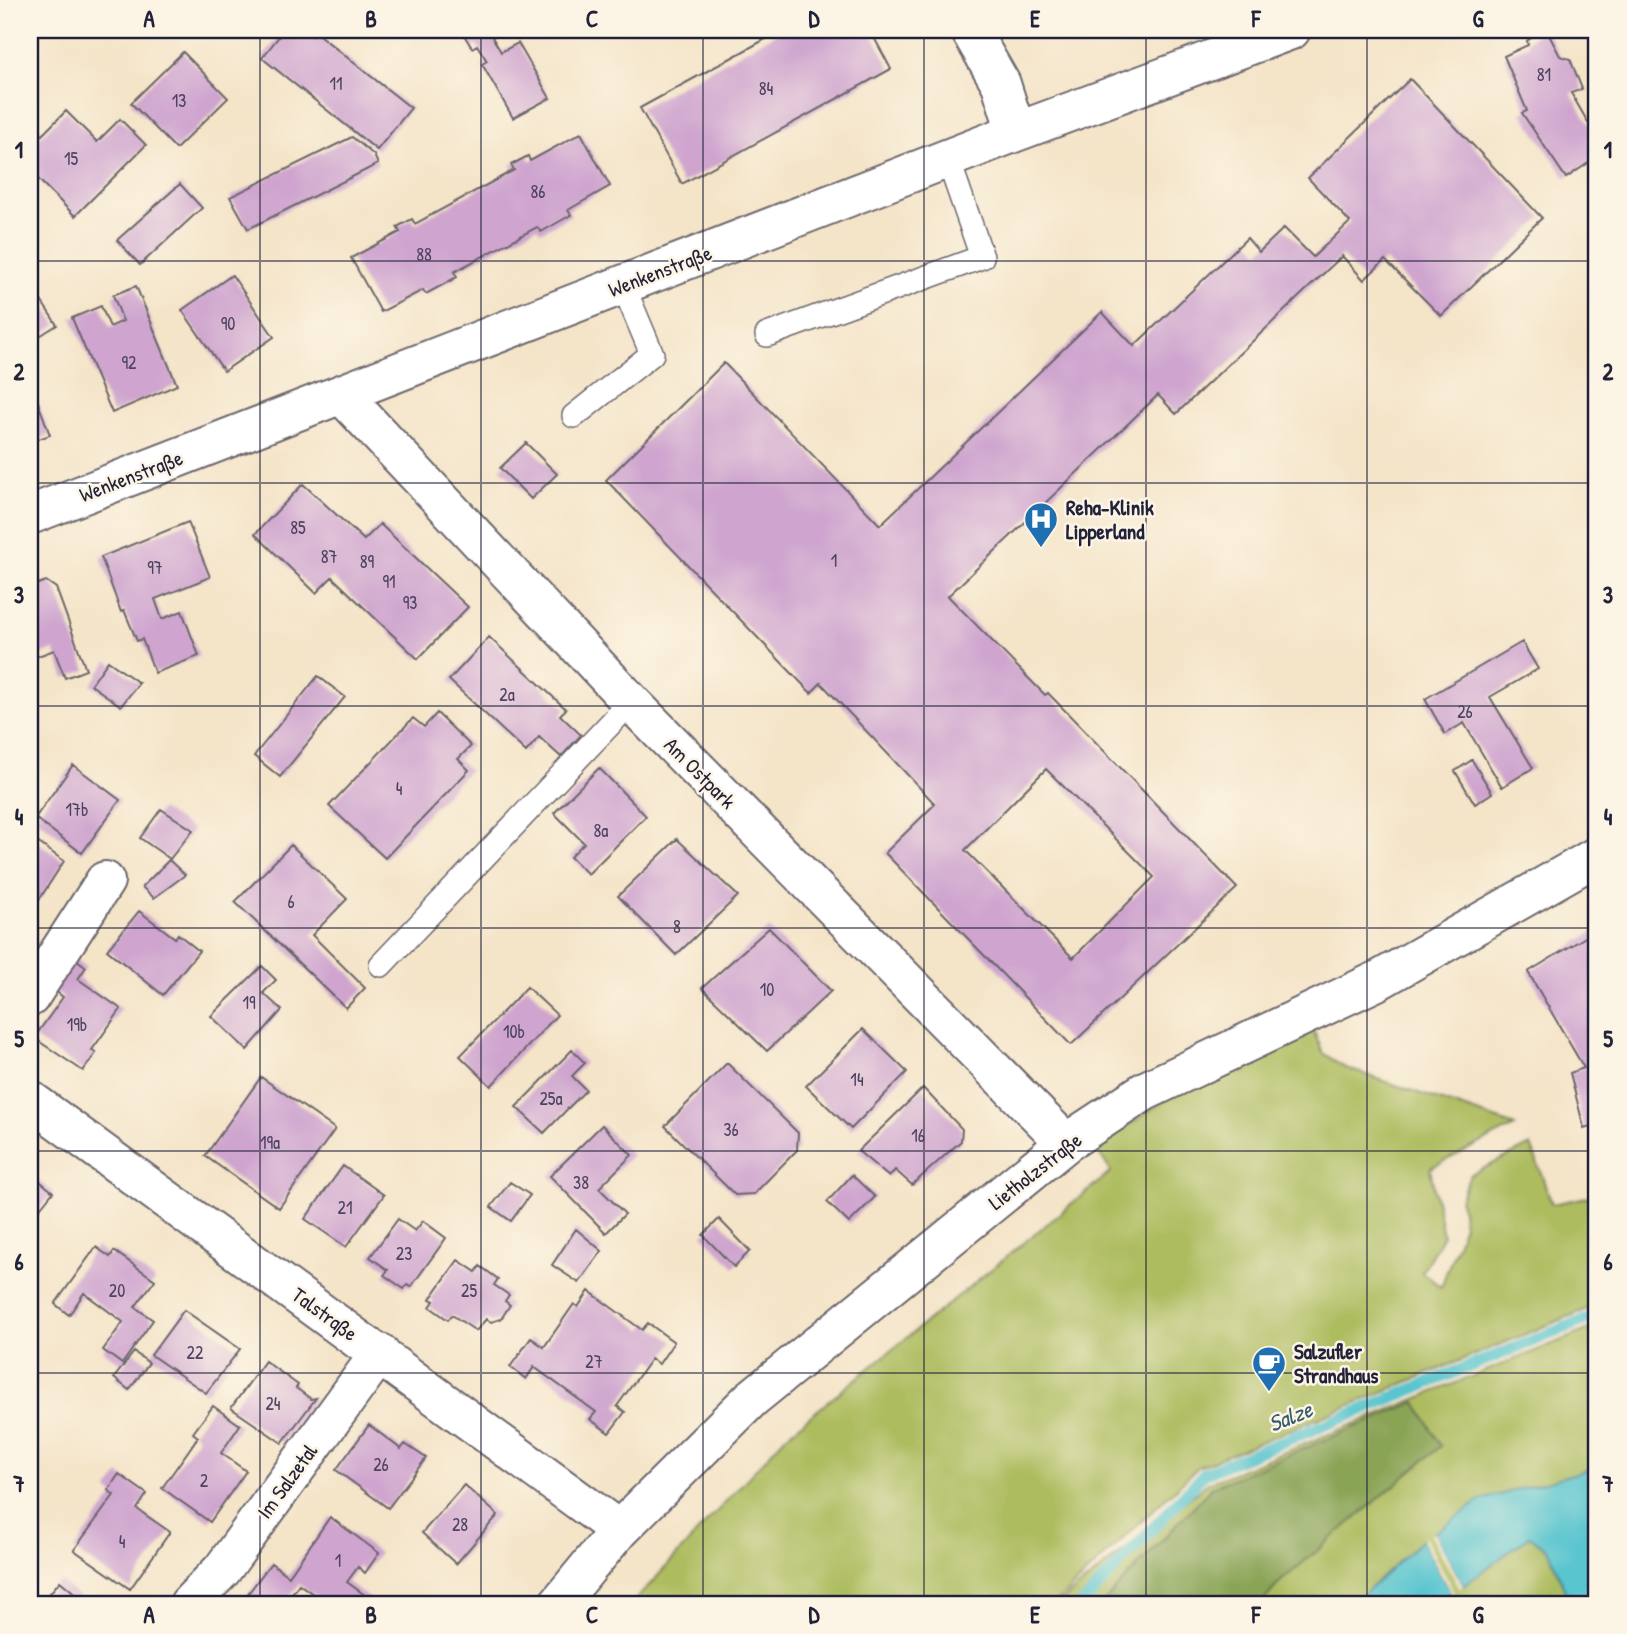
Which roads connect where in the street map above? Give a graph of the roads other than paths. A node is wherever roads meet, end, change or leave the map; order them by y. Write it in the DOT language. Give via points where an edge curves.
graph roads {
  1 [pos="970,30"];
  2 [pos="1291,30"];
  3 [pos="1017,132"];
  4 [pos="948,159"];
  5 [pos="623,285"];
  6 [pos="766,335"];
  7 [pos="342,395"];
  8 [pos="574,416"];
  9 [pos="30,515"];
  10 [pos="631,702"];
  11 [pos="1597,856"];
  12 [pos="105,881"];
  13 [pos="381,965"];
  14 [pos="30,997"];
  15 [pos="30,1100"];
  16 [pos="1066,1143"];
  17 [pos="380,1353"];
  18 [pos="619,1530"];
  19 [pos="189,1604"];
  20 [pos="558,1604"];
  1 -- 3 [label="street" via="1001,84"];
  2 -- 3 [label="street, Wenkenstraße"];
  3 -- 4 [label="street, Wenkenstraße"];
  4 -- 5 [label="street, Wenkenstraße"];
  4 -- 6 [label="lane" via="982,257"];
  5 -- 7 [label="street, Wenkenstraße"];
  5 -- 8 [label="lane" via="652,354"];
  7 -- 9 [label="street, Wenkenstraße"];
  7 -- 10 [label="street, Am Ostpark"];
  10 -- 13 [label="lane"];
  10 -- 16 [label="street, Am Ostpark"];
  11 -- 16 [label="street, Lietholzstraße" via="1379,980 1145,1091"];
  12 -- 14 [label="street"];
  15 -- 17 [label="street, Talstraße"];
  16 -- 18 [label="street, Lietholzstraße" via="751,1399"];
  17 -- 18 [label="street, Talstraße"];
  17 -- 19 [label="street, Im Salzetal" via="222,1570"];
  18 -- 20 [label="street, Lietholzstraße"];
}
